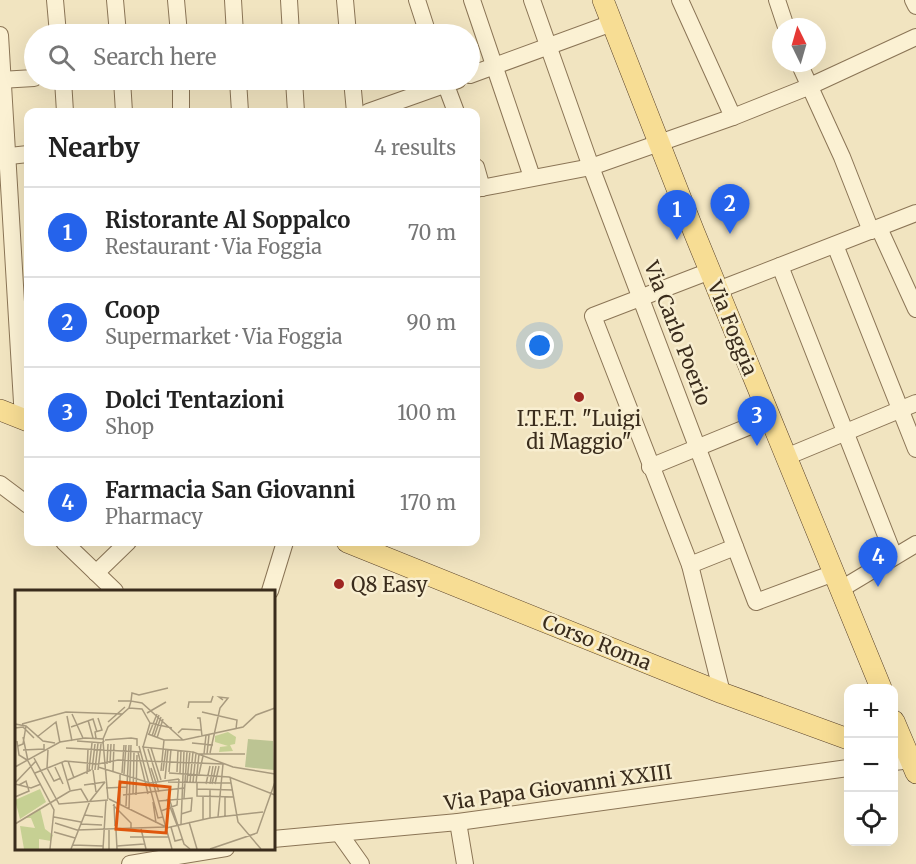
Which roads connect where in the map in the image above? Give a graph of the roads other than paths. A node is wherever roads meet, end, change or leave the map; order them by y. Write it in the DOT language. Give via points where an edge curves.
graph roads {
  1 [pos="55,0"];
  2 [pos="115,0"];
  3 [pos="176,0"];
  4 [pos="233,0"];
  5 [pos="289,0"];
  6 [pos="345,0"];
  7 [pos="417,0"];
  8 [pos="472,0"];
  9 [pos="532,0"];
  10 [pos="603,0"];
  11 [pos="680,0"];
  12 [pos="777,0"];
  13 [pos="913,0"];
  14 [pos="916,6"];
  15 [pos="783,18"];
  16 [pos="612,23"];
  17 [pos="57,24"];
  18 [pos="117,24"];
  19 [pos="177,24"];
  20 [pos="234,24"];
  21 [pos="290,24"];
  22 [pos="347,24"];
  23 [pos="423,24"];
  24 [pos="0,35"];
  25 [pos="916,37"];
  26 [pos="548,46"];
  27 [pos="495,64"];
  28 [pos="480,71"];
  29 [pos="803,72"];
  30 [pos="24,79"];
  31 [pos="2,80"];
  32 [pos="808,87"];
  33 [pos="64,90"];
  34 [pos="123,90"];
  35 [pos="181,90"];
  36 [pos="239,90"];
  37 [pos="295,90"];
  38 [pos="353,90"];
  39 [pos="425,90"];
  40 [pos="451,90"];
  41 [pos="65,108"];
  42 [pos="124,108"];
  43 [pos="181,108"];
  44 [pos="240,108"];
  45 [pos="296,108"];
  46 [pos="355,108"];
  47 [pos="378,108"];
  48 [pos="455,108"];
  49 [pos="733,117"];
  50 [pos="658,142"];
  51 [pos="24,154"];
  52 [pos="4,157"];
  53 [pos="591,167"];
  54 [pos="532,177"];
  55 [pos="480,188"];
  56 [pos="916,213"];
  57 [pos="875,229"];
  58 [pos="835,245"];
  59 [pos="780,266"];
  60 [pos="710,271"];
  61 [pos="718,290"];
  62 [pos="642,298"];
  63 [pos="21,303"];
  64 [pos="916,309"];
  65 [pos="24,379"];
  66 [pos="908,407"];
  67 [pos="0,410"];
  68 [pos="770,418"];
  69 [pos="24,419"];
  70 [pos="847,432"];
  71 [pos="699,447"];
  72 [pos="916,449"];
  73 [pos="786,457"];
  74 [pos="650,467"];
  75 [pos="0,484"];
  76 [pos="24,502"];
  77 [pos="916,544"];
  78 [pos="68,546"];
  79 [pos="124,546"];
  80 [pos="284,546"];
  81 [pos="357,546"];
  82 [pos="735,547"];
  83 [pos="894,556"];
  84 [pos="690,565"];
  85 [pos="96,573"];
  86 [pos="837,581"];
  87 [pos="114,590"];
  88 [pos="270,590"];
  89 [pos="879,684"];
  90 [pos="722,693"];
  91 [pos="898,736"];
  92 [pos="846,738"];
  93 [pos="904,758"];
  94 [pos="844,769"];
  95 [pos="458,822"];
  96 [pos="339,833"];
  97 [pos="274,839"];
  98 [pos="221,849"];
  99 [pos="151,863"];
  100 [pos="130,864"];
  101 [pos="361,864"];
  102 [pos="465,864"];
  1 -- 17 [label="street"];
  2 -- 18 [label="street"];
  3 -- 19 [label="street"];
  4 -- 20 [label="street"];
  5 -- 21 [label="street"];
  6 -- 22 [label="street"];
  7 -- 23 [label="street"];
  8 -- 27 [label="street"];
  9 -- 26 [label="street, Via Carlo Poerio"];
  10 -- 16 [label="main road, Via Foggia"];
  11 -- 49 [label="street"];
  12 -- 15 [label="street"];
  13 -- 14 [label="street"];
  16 -- 26 [label="street"];
  16 -- 50 [label="main road, Via Foggia"];
  24 -- 31 [label="street"];
  25 -- 32 [label="street"];
  26 -- 27 [label="street"];
  26 -- 53 [label="street, Via Carlo Poerio"];
  27 -- 28 [label="street"];
  27 -- 54 [label="street"];
  29 -- 32 [label="street"];
  30 -- 31 [label="street"];
  31 -- 52 [label="street"];
  32 -- 49 [label="street"];
  32 -- 57 [label="street"];
  33 -- 41 [label="street"];
  34 -- 42 [label="street"];
  35 -- 43 [label="street"];
  36 -- 44 [label="street"];
  37 -- 45 [label="street"];
  38 -- 46 [label="street"];
  39 -- 47 [label="street"];
  40 -- 48 [label="street"];
  49 -- 50 [label="street"];
  50 -- 53 [label="street"];
  50 -- 60 [label="main road, Via Foggia"];
  51 -- 52 [label="street"];
  52 -- 63 [label="street"];
  53 -- 54 [label="street"];
  53 -- 62 [label="street, Via Carlo Poerio"];
  54 -- 55 [label="street"];
  56 -- 57 [label="street"];
  57 -- 58 [label="street"];
  57 -- 64 [label="street"];
  58 -- 59 [label="street"];
  58 -- 66 [label="street"];
  59 -- 61 [label="street"];
  59 -- 70 [label="street"];
  60 -- 61 [label="main road, Via Foggia"];
  60 -- 62 [label="street"];
  61 -- 68 [label="main road, Via Foggia"];
  62 -- 71 [label="street, Via Carlo Poerio"];
  62 -- 74 [label="street" via="593,316"];
  63 -- 65 [label="street"];
  66 -- 70 [label="street"];
  66 -- 72 [label="street"];
  67 -- 69 [label="main road"];
  68 -- 71 [label="street"];
  68 -- 73 [label="main road, Via Foggia"];
  70 -- 73 [label="street"];
  70 -- 83 [label="street"];
  71 -- 74 [label="street"];
  71 -- 82 [label="street, Via Carlo Poerio"];
  73 -- 86 [label="main road, Via Foggia"];
  74 -- 84 [label="street"];
  75 -- 76 [label="street"];
  77 -- 83 [label="street"];
  78 -- 85 [label="street"];
  79 -- 85 [label="street"];
  80 -- 88 [label="street"];
  81 -- 90 [label="main road, Corso Roma"];
  82 -- 84 [label="street"];
  82 -- 86 [label="street, Via Carlo Poerio" via="756,602"];
  83 -- 86 [label="street"];
  84 -- 90 [label="street"];
  85 -- 87 [label="street"];
  86 -- 89 [label="main road, Via Foggia"];
  90 -- 92 [label="main road, Corso Roma"];
  91 -- 93 [label="main road"];
  94 -- 95 [label="street, Via Papa Giovanni XXIII"];
  95 -- 96 [label="street, Via Papa Giovanni XXIII"];
  95 -- 102 [label="street"];
  96 -- 97 [label="street, Via Papa Giovanni XXIII"];
  96 -- 101 [label="street"];
  98 -- 99 [label="street"];
  99 -- 100 [label="street"];
}
